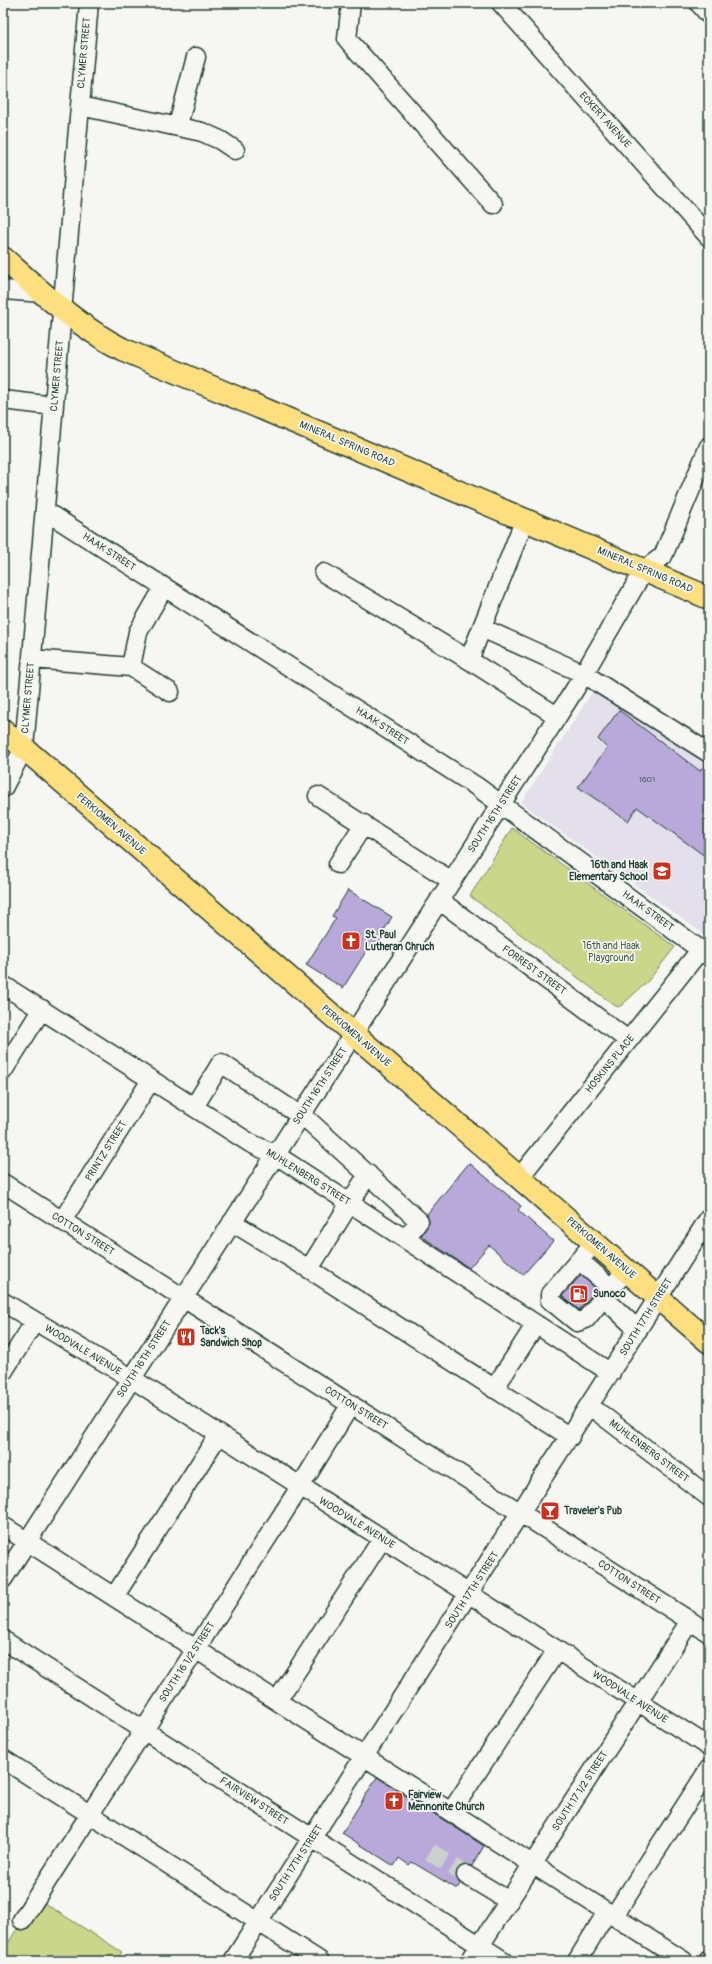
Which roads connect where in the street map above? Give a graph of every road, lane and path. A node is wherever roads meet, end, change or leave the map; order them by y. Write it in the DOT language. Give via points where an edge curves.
graph roads {
  1 [pos="88,3"];
  2 [pos="351,3"];
  3 [pos="501,3"];
  4 [pos="699,3"];
  5 [pos="709,15"];
  6 [pos="196,57"];
  7 [pos="80,106"];
  8 [pos="178,125"];
  9 [pos="235,150"];
  10 [pos="493,204"];
  11 [pos="709,237"];
  12 [pos="3,258"];
  13 [pos="3,290"];
  14 [pos="43,293"];
  15 [pos="62,309"];
  16 [pos="3,400"];
  17 [pos="54,406"];
  18 [pos="709,446"];
  19 [pos="45,511"];
  20 [pos="525,519"];
  21 [pos="644,570"];
  22 [pos="324,573"];
  23 [pos="164,587"];
  24 [pos="709,598"];
  25 [pos="482,628"];
  26 [pos="32,659"];
  27 [pos="469,660"];
  28 [pos="132,666"];
  29 [pos="584,674"];
  30 [pos="170,692"];
  31 [pos="557,716"];
  32 [pos="3,730"];
  33 [pos="24,748"];
  34 [pos="709,753"];
  35 [pos="3,788"];
  36 [pos="318,796"];
  37 [pos="501,804"];
  38 [pos="364,824"];
  39 [pos="338,864"];
  40 [pos="452,881"];
  41 [pos="439,900"];
  42 [pos="705,952"];
  43 [pos="3,985"];
  44 [pos="42,1009"];
  45 [pos="353,1034"];
  46 [pos="628,1040"];
  47 [pos="3,1070"];
  48 [pos="151,1080"];
  49 [pos="194,1107"];
  50 [pos="301,1115"];
  51 [pos="276,1155"];
  52 [pos="368,1174"];
  53 [pos="519,1178"];
  54 [pos="4,1185"];
  55 [pos="350,1203"];
  56 [pos="709,1218"];
  57 [pos="62,1221"];
  58 [pos="232,1222"];
  59 [pos="405,1239"];
  60 [pos="594,1243"];
  61 [pos="579,1260"];
  62 [pos="309,1269"];
  63 [pos="626,1270"];
  64 [pos="608,1294"];
  65 [pos="183,1298"];
  66 [pos="658,1298"];
  67 [pos="3,1302"];
  68 [pos="35,1321"];
  69 [pos="536,1324"];
  70 [pos="638,1330"];
  71 [pos="709,1342"];
  72 [pos="3,1372"];
  73 [pos="611,1372"];
  74 [pos="132,1378"];
  75 [pos="494,1389"];
  76 [pos="351,1404"];
  77 [pos="590,1406"];
  78 [pos="219,1434"];
  79 [pos="570,1438"];
  80 [pos="300,1487"];
  81 [pos="709,1497"];
  82 [pos="522,1513"];
  83 [pos="3,1526"];
  84 [pos="382,1539"];
  85 [pos="27,1541"];
  86 [pos="3,1579"];
  87 [pos="469,1594"];
  88 [pos="114,1597"];
  89 [pos="690,1621"];
  90 [pos="709,1633"];
  91 [pos="3,1640"];
  92 [pos="196,1649"];
  93 [pos="557,1650"];
  94 [pos="277,1701"];
  95 [pos="638,1701"];
  96 [pos="144,1730"];
  97 [pos="709,1747"];
  98 [pos="364,1757"];
  99 [pos="3,1759"];
  100 [pos="709,1768"];
  101 [pos="451,1812"];
  102 [pos="90,1814"];
  103 [pos="312,1838"];
  104 [pos="532,1864"];
  105 [pos="466,1875"];
  106 [pos="509,1901"];
  107 [pos="611,1914"];
  108 [pos="22,1920"];
  109 [pos="258,1922"];
  110 [pos="480,1946"];
  111 [pos="233,1961"];
  112 [pos="320,1961"];
  113 [pos="470,1961"];
  114 [pos="504,1961"];
  115 [pos="577,1961"];
  116 [pos="684,1961"];
  1 -- 7 [label="street, CLYMER STREET"];
  2 -- 10 [label="street" via="348,39"];
  3 -- 11 [label="street, ECKERT AVENUE"];
  4 -- 5 [label="street"];
  6 -- 8 [label="street"];
  7 -- 8 [label="street"];
  7 -- 15 [label="street, CLYMER STREET"];
  8 -- 9 [label="street" via="202,132"];
  12 -- 14 [label="main road, MINERAL SPRING ROAD"];
  13 -- 14 [label="street"];
  14 -- 15 [label="main road, MINERAL SPRING ROAD"];
  15 -- 17 [label="street, CLYMER STREET"];
  15 -- 20 [label="main road, MINERAL SPRING ROAD" via="105,340 122,348"];
  16 -- 17 [label="street"];
  17 -- 19 [label="street, CLYMER STREET"];
  18 -- 21 [label="street" via="663,556"];
  19 -- 23 [label="street, HAAK STREET"];
  19 -- 26 [label="street, CLYMER STREET"];
  20 -- 21 [label="main road, MINERAL SPRING ROAD"];
  20 -- 25 [label="street"];
  21 -- 24 [label="main road, MINERAL SPRING ROAD"];
  21 -- 29 [label="street, SOUTH 16TH STREET"];
  22 -- 27 [label="street"];
  23 -- 28 [label="street" via="138,632"];
  23 -- 37 [label="street, HAAK STREET"];
  25 -- 27 [label="street"];
  25 -- 29 [label="street"];
  26 -- 28 [label="street"];
  26 -- 33 [label="street, CLYMER STREET"];
  27 -- 31 [label="street"];
  28 -- 30 [label="street"];
  29 -- 31 [label="street, SOUTH 16TH STREET"];
  29 -- 34 [label="street"];
  31 -- 37 [label="street, SOUTH 16TH STREET"];
  32 -- 33 [label="main road, PERKIOMEN AVENUE"];
  33 -- 35 [label="street"];
  33 -- 45 [label="main road, PERKIOMEN AVENUE"];
  36 -- 38 [label="street"];
  37 -- 40 [label="street, SOUTH 16TH STREET"];
  37 -- 42 [label="street, HAAK STREET"];
  38 -- 39 [label="street"];
  38 -- 40 [label="street"];
  40 -- 41 [label="street, SOUTH 16TH STREET"];
  41 -- 45 [label="street, SOUTH 16TH STREET"];
  41 -- 46 [label="street, FORREST STREET"];
  42 -- 46 [label="street, HOSKINS PLACE"];
  43 -- 44 [label="street, MUHLENBERG STREET"];
  44 -- 47 [label="street"];
  44 -- 48 [label="street, MUHLENBERG STREET"];
  45 -- 50 [label="street, SOUTH 16TH STREET"];
  45 -- 53 [label="main road, PERKIOMEN AVENUE"];
  46 -- 53 [label="street, HOSKINS PLACE"];
  48 -- 49 [label="street, MUHLENBERG STREET"];
  48 -- 57 [label="street, PRINTZ STREET"];
  49 -- 50 [label="street" via="222,1063"];
  49 -- 51 [label="street, MUHLENBERG STREET" via="250,1143"];
  50 -- 51 [label="street, SOUTH 16TH STREET"];
  50 -- 52 [label="street"];
  51 -- 55 [label="street, MUHLENBERG STREET"];
  51 -- 58 [label="street, SOUTH 16TH STREET"];
  52 -- 55 [label="street"];
  52 -- 59 [label="street" via="419,1221"];
  53 -- 60 [label="main road, PERKIOMEN AVENUE"];
  54 -- 57 [label="street, COTTON STREET"];
  55 -- 59 [label="street, MUHLENBERG STREET"];
  55 -- 62 [label="street"];
  56 -- 66 [label="street, SOUTH 17TH STREET"];
  57 -- 65 [label="street, COTTON STREET"];
  58 -- 62 [label="street"];
  58 -- 65 [label="street, SOUTH 16TH STREET"];
  59 -- 69 [label="street, MUHLENBERG STREET"];
  60 -- 61 [label="street"];
  60 -- 63 [label="main road, PERKIOMEN AVENUE"];
  61 -- 64 [label="street"];
  61 -- 64 [label="street" via="550,1294 550,1300 577,1322 586,1319"];
  62 -- 75 [label="street"];
  63 -- 64 [label="street"];
  63 -- 66 [label="main road, PERKIOMEN AVENUE"];
  64 -- 70 [label="street"];
  65 -- 74 [label="street, SOUTH 16TH STREET"];
  65 -- 76 [label="street, COTTON STREET"];
  66 -- 70 [label="street, SOUTH 17TH STREET"];
  66 -- 71 [label="main road, PERKIOMEN AVENUE"];
  67 -- 68 [label="street, WOODVALE AVENUE"];
  68 -- 72 [label="street"];
  68 -- 74 [label="street, WOODVALE AVENUE"];
  69 -- 73 [label="street, MUHLENBERG STREET"];
  69 -- 75 [label="street"];
  70 -- 73 [label="street, SOUTH 17TH STREET"];
  73 -- 77 [label="street, SOUTH 17TH STREET"];
  74 -- 78 [label="street, WOODVALE AVENUE"];
  74 -- 85 [label="street, SOUTH 16TH STREET"];
  75 -- 79 [label="street"];
  76 -- 80 [label="street, SOUTH 16 1/2 STREET"];
  76 -- 82 [label="street, COTTON STREET"];
  77 -- 79 [label="street, SOUTH 17TH STREET"];
  77 -- 81 [label="street, MUHLENBERG STREET"];
  78 -- 80 [label="street, WOODVALE AVENUE"];
  78 -- 88 [label="street"];
  79 -- 82 [label="street, SOUTH 17TH STREET"];
  80 -- 84 [label="street, WOODVALE AVENUE"];
  80 -- 92 [label="street, SOUTH 16 1/2 STREET"];
  82 -- 87 [label="street, SOUTH 17TH STREET"];
  82 -- 89 [label="street, COTTON STREET"];
  83 -- 85 [label="street"];
  84 -- 87 [label="street, WOODVALE AVENUE"];
  84 -- 94 [label="street"];
  85 -- 86 [label="street, SOUTH 16TH STREET"];
  85 -- 88 [label="street"];
  87 -- 93 [label="street, WOODVALE AVENUE"];
  87 -- 98 [label="street, SOUTH 17TH STREET"];
  88 -- 92 [label="street"];
  89 -- 90 [label="street, COTTON STREET"];
  89 -- 95 [label="street, SOUTH 17 1/2 STREET"];
  91 -- 96 [label="street, FAIRVIEW STREET"];
  92 -- 94 [label="street"];
  92 -- 96 [label="street, SOUTH 16 1/2 STREET"];
  93 -- 95 [label="street, WOODVALE AVENUE"];
  93 -- 101 [label="street"];
  94 -- 98 [label="street"];
  95 -- 97 [label="street, WOODVALE AVENUE"];
  95 -- 104 [label="street, SOUTH 17 1/2 STREET"];
  96 -- 102 [label="street, SOUTH 16 1/2 STREET"];
  96 -- 103 [label="street, FAIRVIEW STREET"];
  98 -- 101 [label="street"];
  98 -- 103 [label="street, SOUTH 17TH STREET"];
  99 -- 102 [label="street"];
  100 -- 107 [label="street"];
  101 -- 104 [label="street"];
  102 -- 108 [label="street, SOUTH 16 1/2 STREET"];
  102 -- 109 [label="street"];
  103 -- 109 [label="street, SOUTH 17TH STREET"];
  103 -- 110 [label="street, FAIRVIEW STREET"];
  104 -- 106 [label="street, SOUTH 17 1/2 STREET"];
  104 -- 107 [label="street"];
  105 -- 106 [label="street"];
  106 -- 110 [label="street, SOUTH 17 1/2 STREET"];
  107 -- 115 [label="street"];
  107 -- 116 [label="street"];
  109 -- 111 [label="street, SOUTH 17TH STREET"];
  109 -- 112 [label="street"];
  110 -- 113 [label="street, SOUTH 17 1/2 STREET"];
  110 -- 114 [label="street, FAIRVIEW STREET"];
}
